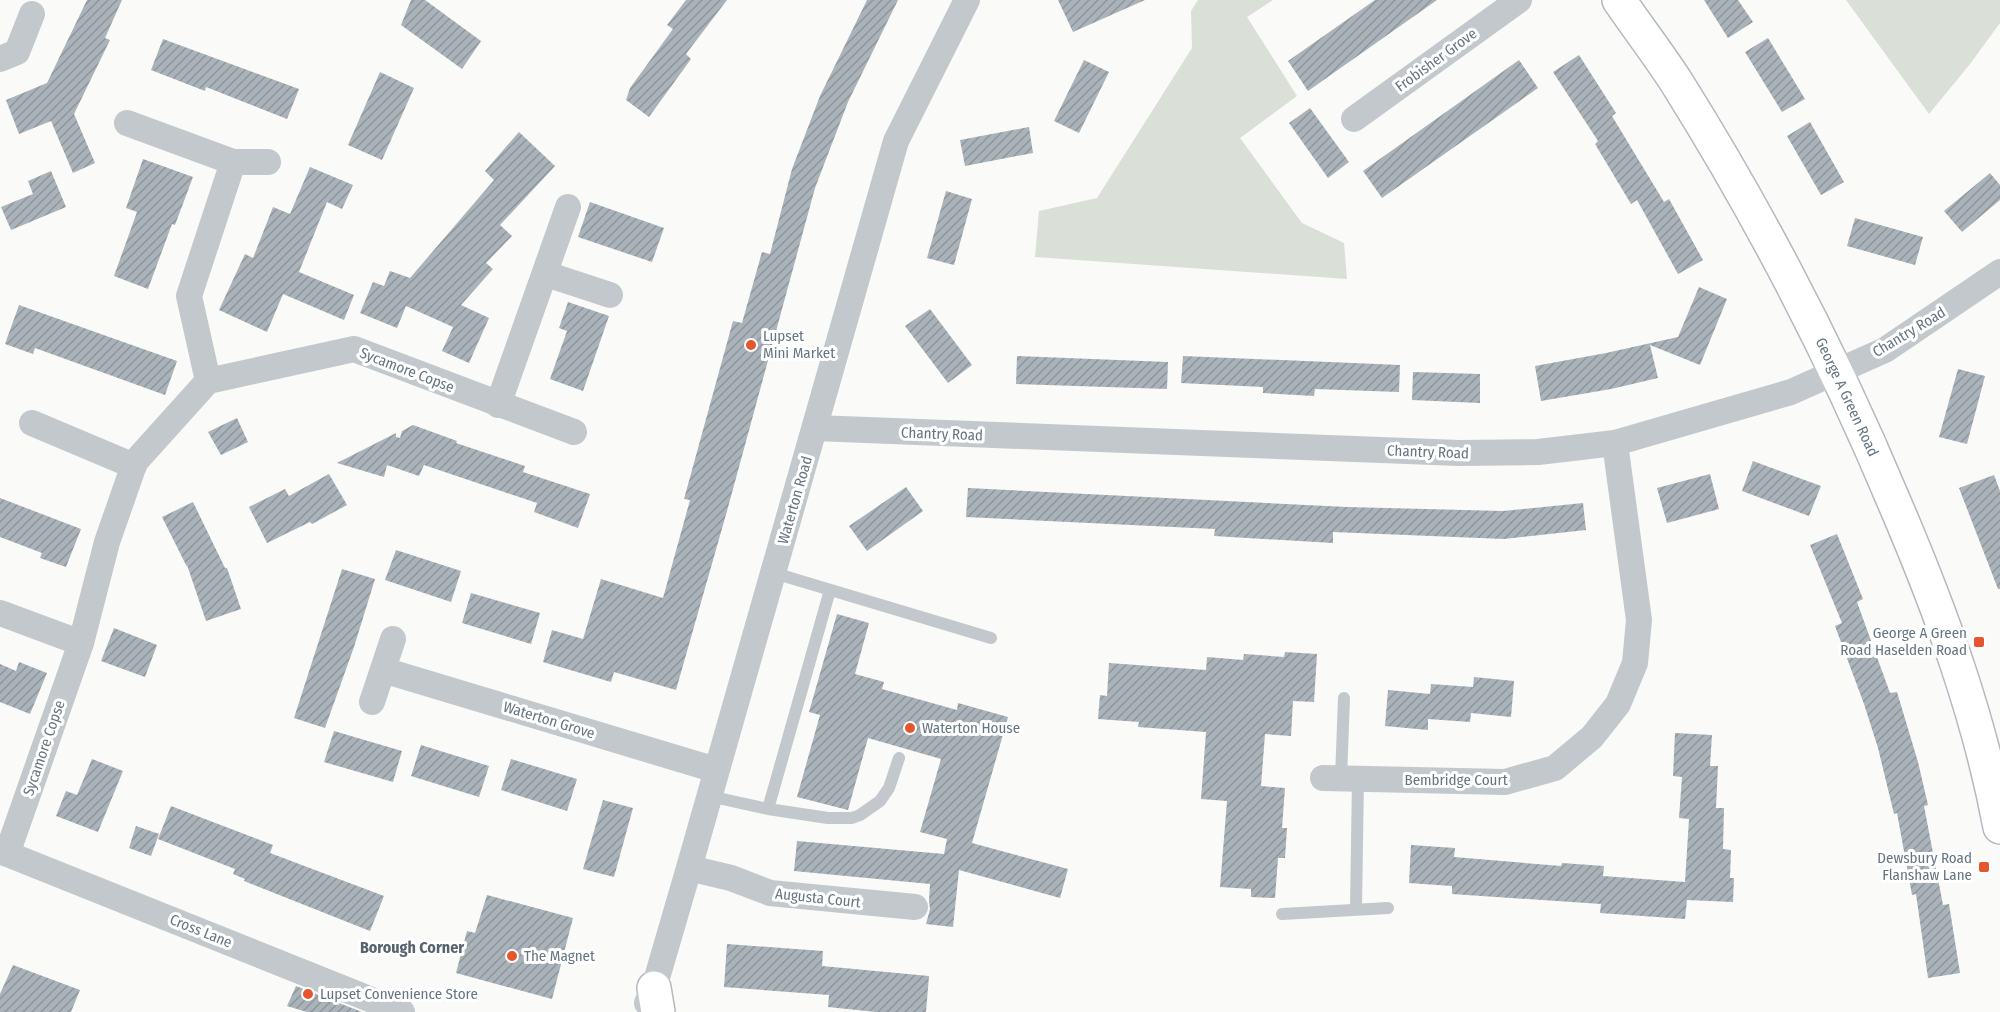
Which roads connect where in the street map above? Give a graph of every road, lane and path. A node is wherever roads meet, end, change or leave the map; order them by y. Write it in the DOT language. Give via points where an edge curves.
graph roads {
  1 [pos="967,0"];
  2 [pos="1519,0"];
  3 [pos="1619,0"];
  4 [pos="32,14"];
  5 [pos="0,59"];
  6 [pos="1354,119"];
  7 [pos="127,123"];
  8 [pos="233,162"];
  9 [pos="268,162"];
  10 [pos="568,207"];
  11 [pos="2000,272"];
  12 [pos="546,274"];
  13 [pos="610,295"];
  14 [pos="1836,370"];
  15 [pos="208,381"];
  16 [pos="498,405"];
  17 [pos="32,423"];
  18 [pos="815,428"];
  19 [pos="574,432"];
  20 [pos="1615,443"];
  21 [pos="134,466"];
  22 [pos="774,573"];
  23 [pos="830,590"];
  24 [pos="0,613"];
  25 [pos="991,638"];
  26 [pos="393,639"];
  27 [pos="81,643"];
  28 [pos="382,670"];
  29 [pos="1344,698"];
  30 [pos="372,702"];
  31 [pos="899,758"];
  32 [pos="1995,769"];
  33 [pos="716,770"];
  34 [pos="1341,778"];
  35 [pos="709,796"];
  36 [pos="768,809"];
  37 [pos="2000,827"];
  38 [pos="4,852"];
  39 [pos="689,868"];
  40 [pos="915,907"];
  41 [pos="1356,908"];
  42 [pos="1388,908"];
  43 [pos="1282,914"];
  44 [pos="648,1007"];
  45 [pos="402,1012"];
  1 -- 18 [label="street, Waterton Road" via="896,141"];
  2 -- 6 [label="street, Frobisher Grove"];
  3 -- 14 [label="main road, George A Green Road" via="1676,82 1728,169 1776,251"];
  4 -- 5 [label="street" via="17,52"];
  7 -- 8 [label="street"];
  8 -- 9 [label="street"];
  8 -- 15 [label="street" via="189,296"];
  10 -- 12 [label="street"];
  11 -- 14 [label="street, Chantry Road" via="1885,351"];
  12 -- 13 [label="street"];
  12 -- 16 [label="street"];
  14 -- 20 [label="street, Chantry Road" via="1791,392"];
  14 -- 32 [label="main road, George A Green Road" via="1932,590"];
  15 -- 16 [label="street, Sycamore Copse" via="354,349"];
  15 -- 21 [label="street, Sycamore Copse"];
  16 -- 19 [label="street, Sycamore Copse"];
  17 -- 21 [label="street"];
  18 -- 20 [label="street, Chantry Road" via="1459,453 1538,452"];
  18 -- 22 [label="street, Waterton Road"];
  20 -- 34 [label="street, Bembridge Court" via="1639,620 1635,663 1618,704 1592,737 1554,768 1506,782"];
  21 -- 27 [label="street, Sycamore Copse" via="108,542"];
  22 -- 23 [label="lane"];
  22 -- 33 [label="street, Waterton Road"];
  23 -- 25 [label="lane"];
  23 -- 36 [label="lane"];
  24 -- 27 [label="street"];
  26 -- 28 [label="street"];
  27 -- 38 [label="street, Sycamore Copse"];
  28 -- 30 [label="street"];
  28 -- 33 [label="street, Waterton Grove"];
  29 -- 34 [label="lane"];
  31 -- 36 [label="lane" via="889,788 880,801 860,815 840,819"];
  32 -- 37 [label="main road, George A Green Road"];
  33 -- 35 [label="street, Waterton Road"];
  34 -- 41 [label="lane"];
  35 -- 36 [label="lane"];
  35 -- 39 [label="street, Waterton Road"];
  38 -- 45 [label="street, Cross Lane"];
  39 -- 40 [label="street, Augusta Court" via="770,893"];
  39 -- 44 [label="street, Waterton Road"];
  41 -- 42 [label="lane"];
  41 -- 43 [label="lane"];
}
